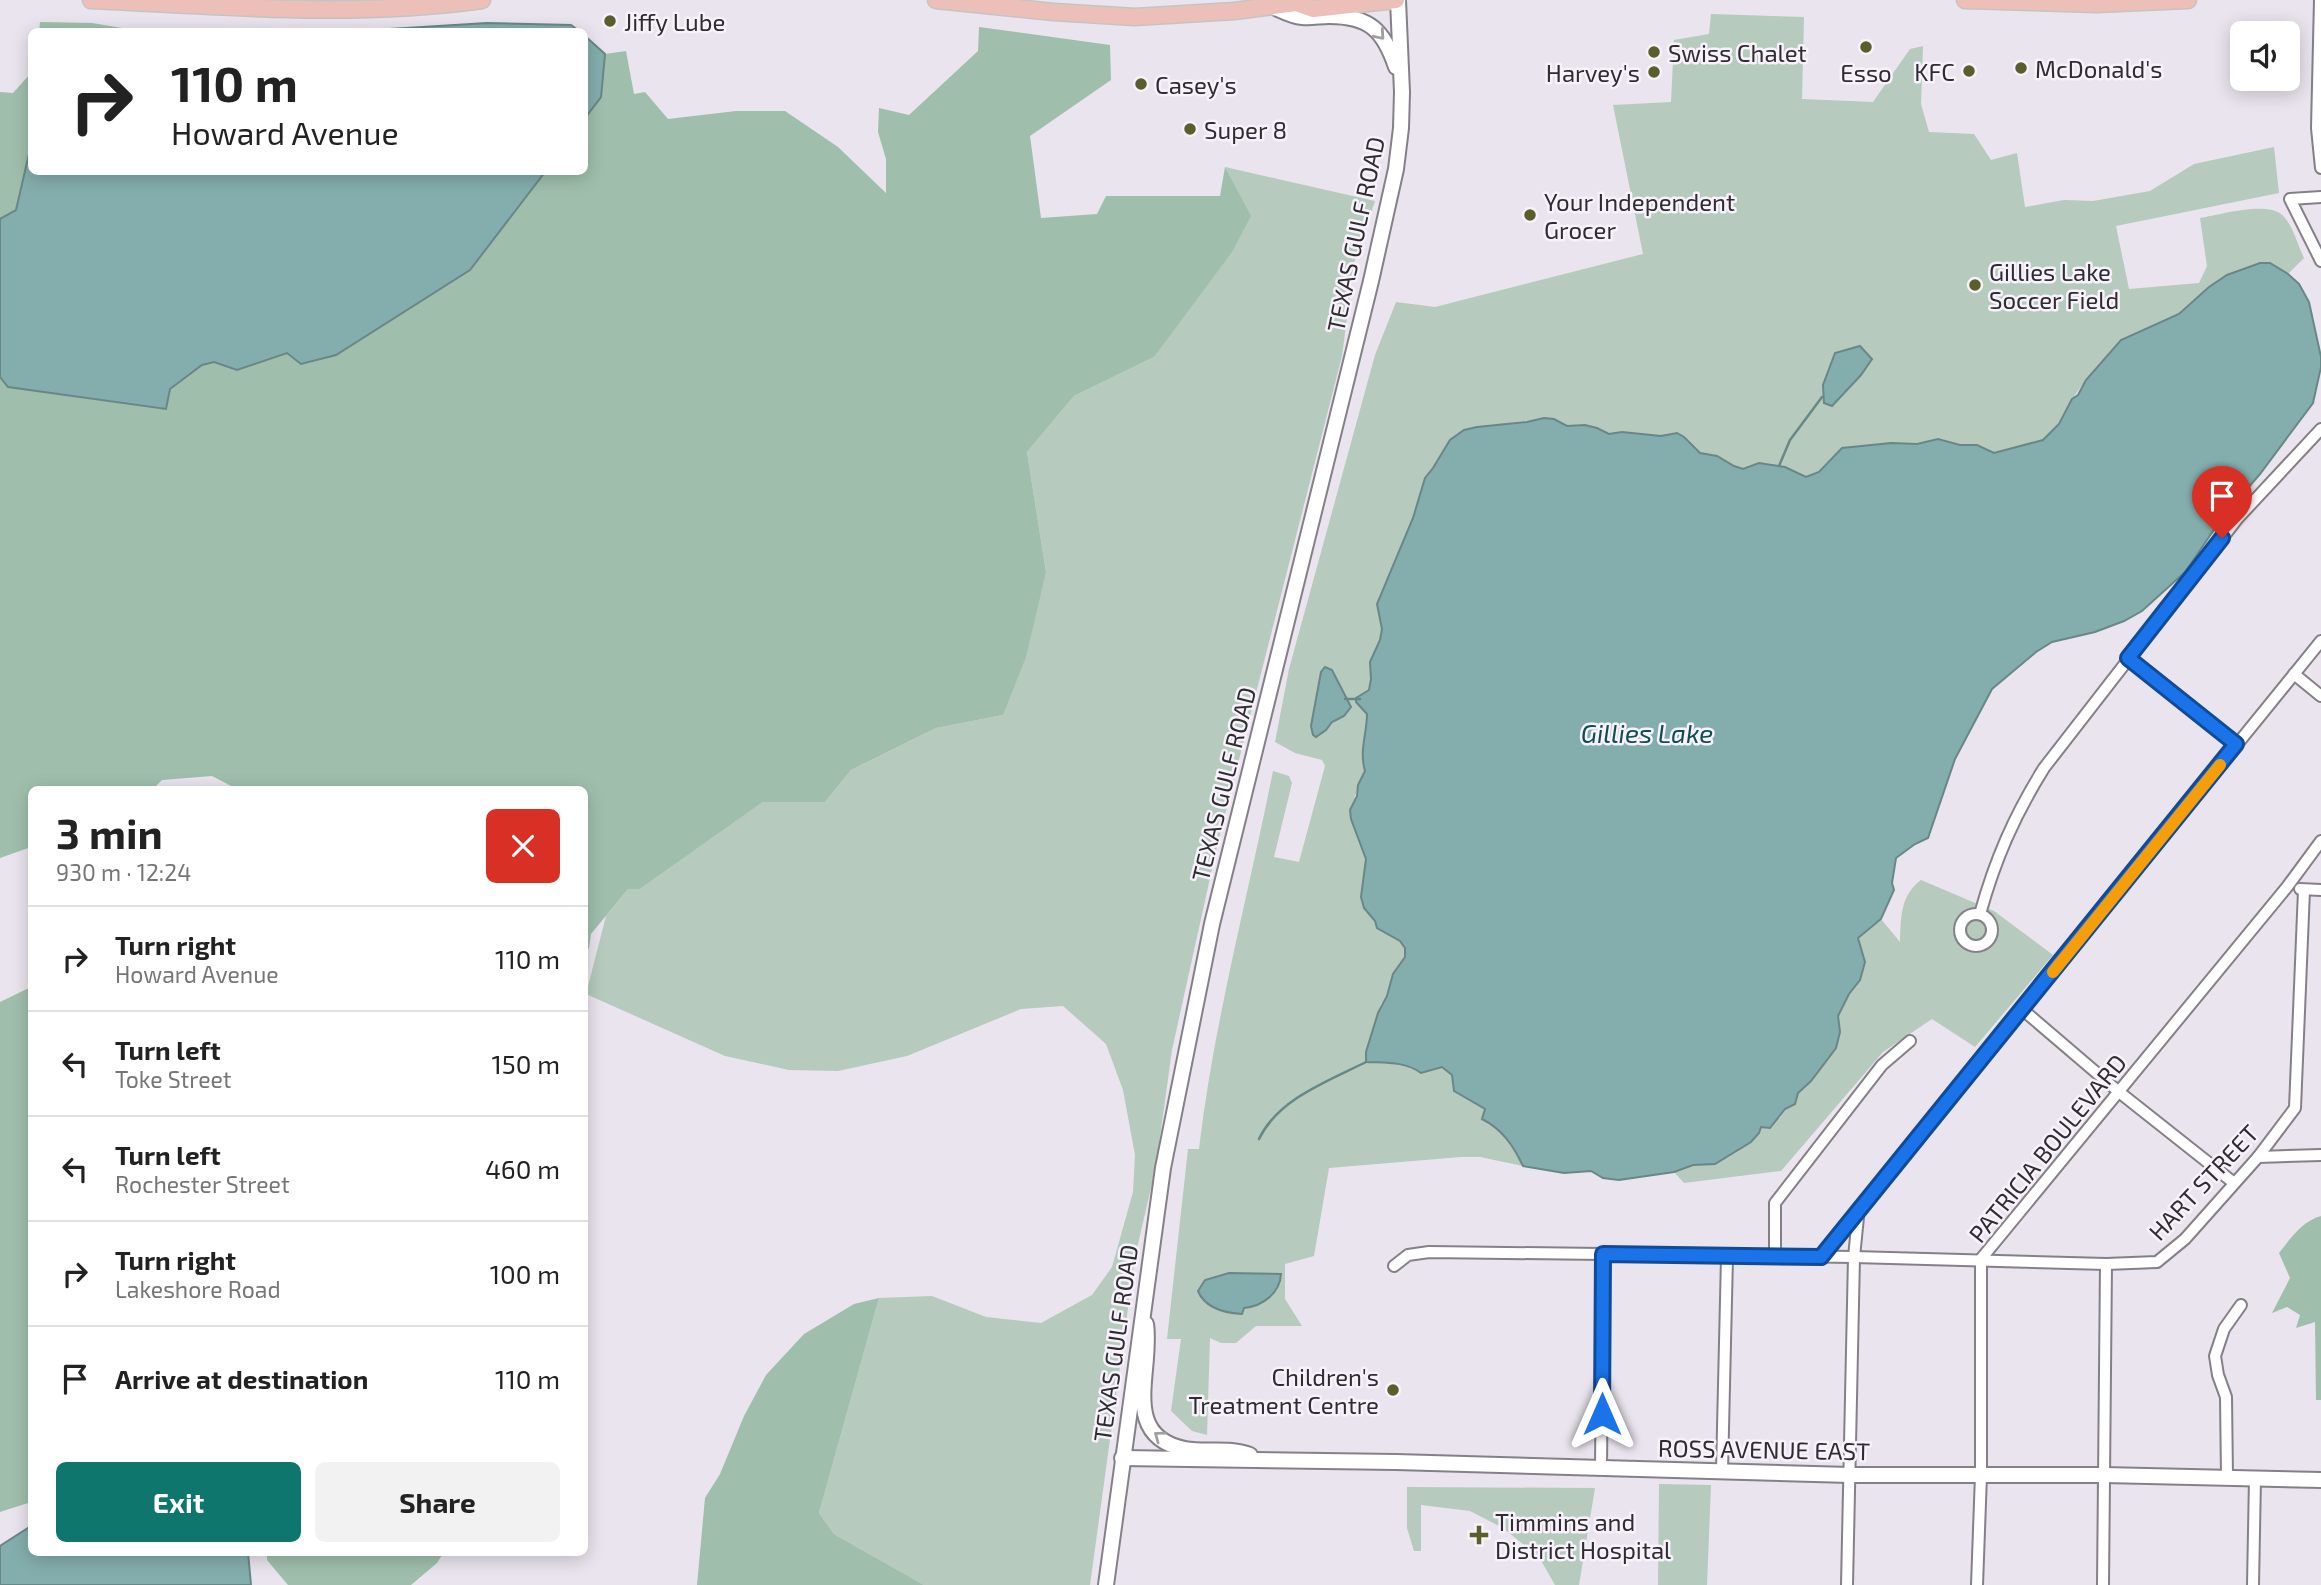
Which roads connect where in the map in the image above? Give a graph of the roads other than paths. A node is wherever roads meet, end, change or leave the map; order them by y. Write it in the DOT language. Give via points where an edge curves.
graph roads {
  1 [pos="91,0"];
  2 [pos="482,0"];
  3 [pos="936,0"];
  4 [pos="1397,0"];
  5 [pos="1965,0"];
  6 [pos="2188,0"];
  7 [pos="2320,0"];
  8 [pos="1298,1"];
  9 [pos="1271,6"];
  10 [pos="1401,74"];
  11 [pos="2321,169"];
  12 [pos="2321,197"];
  13 [pos="2321,261"];
  14 [pos="2321,429"];
  15 [pos="2321,641"];
  16 [pos="2128,658"];
  17 [pos="2294,674"];
  18 [pos="2321,696"];
  19 [pos="2236,744"];
  20 [pos="2321,841"];
  21 [pos="2287,887"];
  22 [pos="2304,890"];
  23 [pos="2321,890"];
  24 [pos="1980,914"];
  25 [pos="2023,1010"];
  26 [pos="1910,1041"];
  27 [pos="2119,1092"];
  28 [pos="2321,1155"];
  29 [pos="2258,1157"];
  30 [pos="2234,1183"];
  31 [pos="1859,1207"];
  32 [pos="1603,1254"];
  33 [pos="1727,1257"];
  34 [pos="1775,1257"];
  35 [pos="1821,1257"];
  36 [pos="1854,1257"];
  37 [pos="1981,1259"];
  38 [pos="2106,1264"];
  39 [pos="1394,1266"];
  40 [pos="1144,1305"];
  41 [pos="2241,1305"];
  42 [pos="1122,1458"];
  43 [pos="1271,1462"];
  44 [pos="1601,1468"];
  45 [pos="1722,1471"];
  46 [pos="1850,1475"];
  47 [pos="1981,1475"];
  48 [pos="2104,1475"];
  49 [pos="2227,1478"];
  50 [pos="2255,1478"];
  51 [pos="2321,1480"];
  52 [pos="1106,1585"];
  53 [pos="1847,1585"];
  54 [pos="1977,1585"];
  55 [pos="2103,1585"];
  56 [pos="2253,1585"];
  1 -- 2 [label="main road" via="312,10 431,7"];
  3 -- 9 [label="main road" via="1135,17"];
  4 -- 8 [label="main road" via="1312,9"];
  4 -- 10 [label="main road, TEXAS GULF ROAD"];
  5 -- 6 [label="main road" via="2096,4"];
  7 -- 11 [label="street" via="2317,128"];
  8 -- 9 [label="main road"];
  9 -- 10 [label="main road, one-way" via="1302,17 1363,21 1383,37"];
  10 -- 40 [label="main road, TEXAS GULF ROAD" via="1401,128 1393,182 1212,924 1163,1168"];
  12 -- 13 [label="street" via="2290,199"];
  14 -- 16 [label="street" via="2238,518"];
  15 -- 17 [label="street"];
  16 -- 19 [label="street"];
  16 -- 24 [label="street" via="2025,799 1993,869"];
  17 -- 18 [label="street"];
  17 -- 19 [label="street"];
  19 -- 25 [label="street"];
  20 -- 21 [label="street, PATRICIA BOULEVARD"];
  21 -- 22 [label="street"];
  21 -- 27 [label="street, PATRICIA BOULEVARD"];
  22 -- 23 [label="street"];
  22 -- 29 [label="street, HART STREET" via="2295,1108"];
  25 -- 27 [label="street"];
  25 -- 31 [label="street"];
  26 -- 34 [label="street" via="1882,1065 1775,1203"];
  27 -- 30 [label="street"];
  27 -- 37 [label="street, PATRICIA BOULEVARD"];
  28 -- 29 [label="street"];
  29 -- 30 [label="street, HART STREET"];
  30 -- 38 [label="street, HART STREET" via="2185,1239 2157,1262"];
  31 -- 35 [label="street"];
  31 -- 36 [label="street"];
  32 -- 33 [label="street, HART STREET"];
  32 -- 39 [label="street, HART STREET" via="1429,1252 1408,1255"];
  32 -- 44 [label="street"];
  33 -- 34 [label="street, HART STREET"];
  33 -- 45 [label="street"];
  34 -- 35 [label="street, HART STREET"];
  35 -- 36 [label="street, HART STREET"];
  36 -- 37 [label="street, HART STREET"];
  36 -- 46 [label="street"];
  37 -- 38 [label="street, HART STREET"];
  37 -- 47 [label="street, PATRICIA BOULEVARD"];
  38 -- 48 [label="street"];
  40 -- 42 [label="main road, TEXAS GULF ROAD"];
  43 -- 40 [label="main road, one-way" via="1245,1453 1177,1447 1160,1440 1149,1428 1143,1409 1149,1340"];
  41 -- 49 [label="street" via="2224,1329 2215,1356 2226,1398"];
  42 -- 43 [label="main road, ROSS AVENUE EAST"];
  42 -- 52 [label="main road, TEXAS GULF ROAD"];
  43 -- 44 [label="main road, ROSS AVENUE EAST"];
  44 -- 45 [label="main road, ROSS AVENUE EAST"];
  45 -- 46 [label="main road, ROSS AVENUE EAST"];
  46 -- 47 [label="main road, ROSS AVENUE EAST"];
  46 -- 53 [label="street"];
  47 -- 48 [label="main road, ROSS AVENUE EAST"];
  47 -- 54 [label="street, PATRICIA BOULEVARD"];
  48 -- 49 [label="main road, ROSS AVENUE EAST"];
  48 -- 55 [label="street"];
  49 -- 50 [label="main road, ROSS AVENUE EAST"];
  50 -- 51 [label="main road, ROSS AVENUE EAST"];
  50 -- 56 [label="street"];
}
